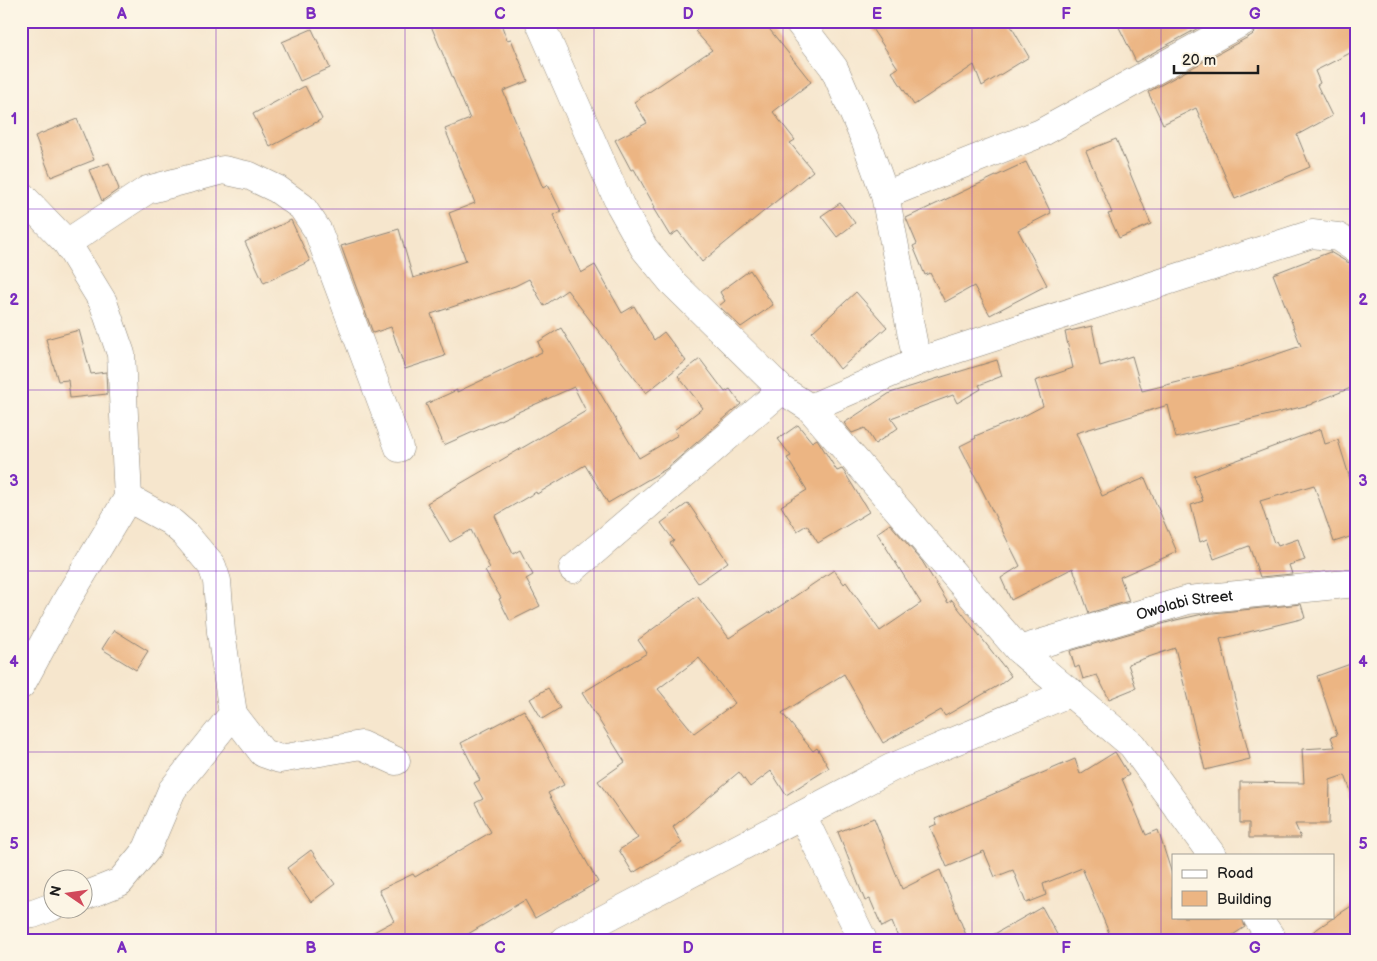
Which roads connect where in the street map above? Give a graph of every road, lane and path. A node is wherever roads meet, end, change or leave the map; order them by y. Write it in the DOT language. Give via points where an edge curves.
graph roads {
  1 [pos="539,21"];
  2 [pos="798,21"];
  3 [pos="1244,21"];
  4 [pos="21,195"];
  5 [pos="885,195"];
  6 [pos="67,243"];
  7 [pos="1356,249"];
  8 [pos="917,362"];
  9 [pos="782,390"];
  10 [pos="810,408"];
  11 [pos="399,448"];
  12 [pos="128,498"];
  13 [pos="573,569"];
  14 [pos="1356,582"];
  15 [pos="1019,650"];
  16 [pos="21,685"];
  17 [pos="1071,692"];
  18 [pos="233,714"];
  19 [pos="396,762"];
  20 [pos="802,815"];
  21 [pos="1211,854"];
  22 [pos="92,893"];
  23 [pos="42,911"];
  24 [pos="21,916"];
  25 [pos="1258,918"];
  26 [pos="564,940"];
  27 [pos="863,940"];
  28 [pos="1273,940"];
  1 -- 9 [label="street" via="620,205 644,248 672,282"];
  2 -- 5 [label="street" via="834,68"];
  3 -- 5 [label="street" via="1041,133"];
  4 -- 6 [label="street"];
  5 -- 8 [label="street"];
  6 -- 11 [label="street" via="147,190 223,170 250,176 277,188 302,206 318,231"];
  6 -- 12 [label="street" via="104,302 121,354"];
  7 -- 8 [label="street" via="1338,237 1312,234"];
  8 -- 10 [label="street"];
  9 -- 10 [label="street"];
  9 -- 13 [label="street"];
  10 -- 15 [label="street"];
  12 -- 16 [label="street"];
  12 -- 18 [label="street" via="170,521 212,566 217,580"];
  14 -- 15 [label="street, Owolabi Street" via="1188,600"];
  15 -- 17 [label="street"];
  17 -- 20 [label="street" via="891,768"];
  17 -- 21 [label="street" via="1132,745"];
  18 -- 19 [label="street" via="263,753 280,759 361,745"];
  18 -- 22 [label="street" via="172,790 147,848 125,876 120,882"];
  20 -- 26 [label="street"];
  20 -- 27 [label="street"];
  23 -- 24 [label="street"];
  25 -- 28 [label="street"];
}
